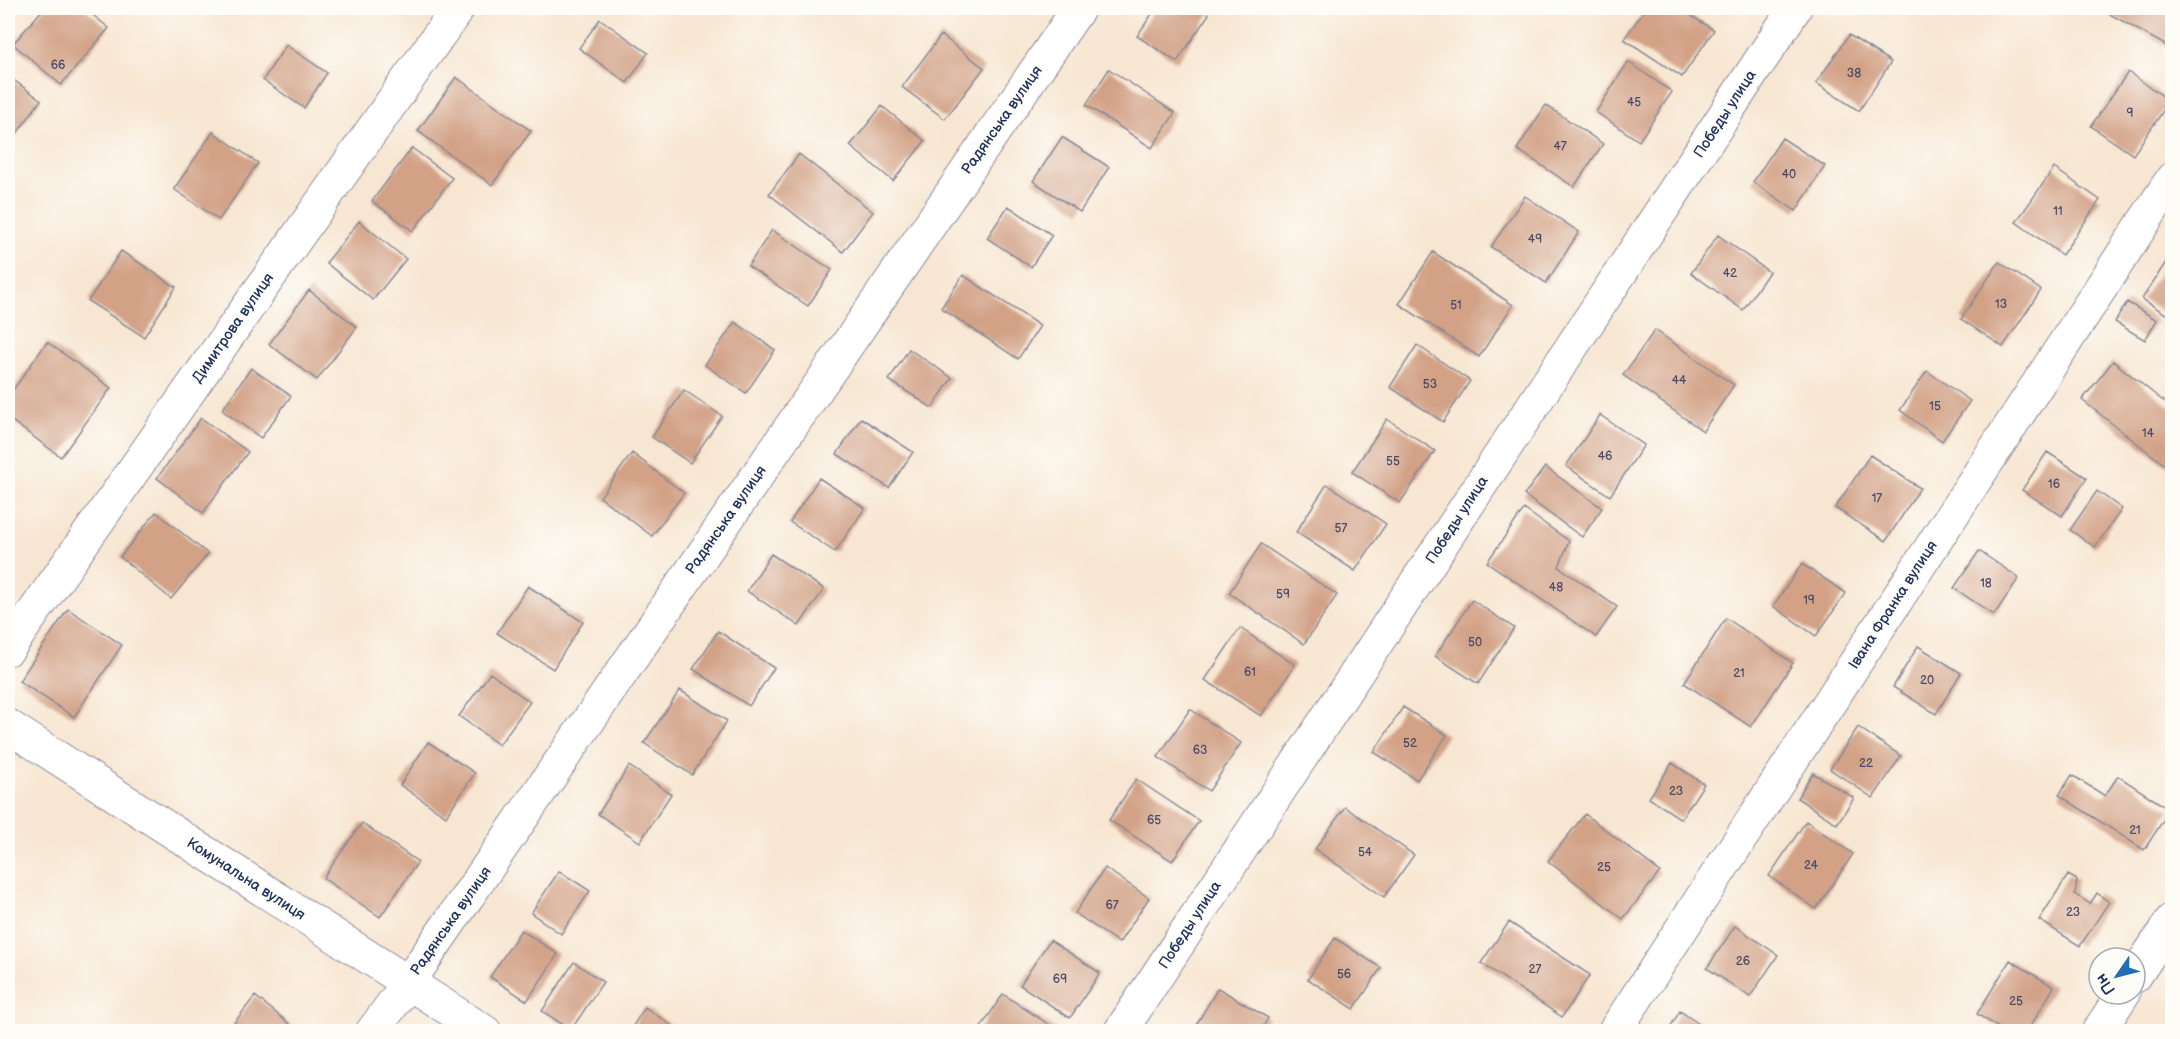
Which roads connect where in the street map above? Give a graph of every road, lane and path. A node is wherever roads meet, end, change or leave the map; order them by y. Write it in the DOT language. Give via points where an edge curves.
graph roads {
  1 [pos="458,8"];
  2 [pos="1079,8"];
  3 [pos="1795,8"];
  4 [pos="2172,179"];
  5 [pos="8,650"];
  6 [pos="8,726"];
  7 [pos="2172,920"];
  8 [pos="2147,958"];
  9 [pos="408,983"];
  10 [pos="2115,1006"];
  11 [pos="372,1032"];
  12 [pos="485,1032"];
  13 [pos="1120,1032"];
  14 [pos="1614,1032"];
  15 [pos="2098,1032"];
  1 -- 5 [label="street, Димитрова вулиця"];
  2 -- 9 [label="street, Радянська вулиця"];
  3 -- 13 [label="street, Победы улица"];
  4 -- 14 [label="street, Івана Франка вулиця"];
  6 -- 9 [label="street, Комунальна вулиця"];
  7 -- 8 [label="street"];
  9 -- 11 [label="street, Радянська вулиця"];
  9 -- 12 [label="street, Комунальна вулиця"];
  10 -- 15 [label="street"];
}
